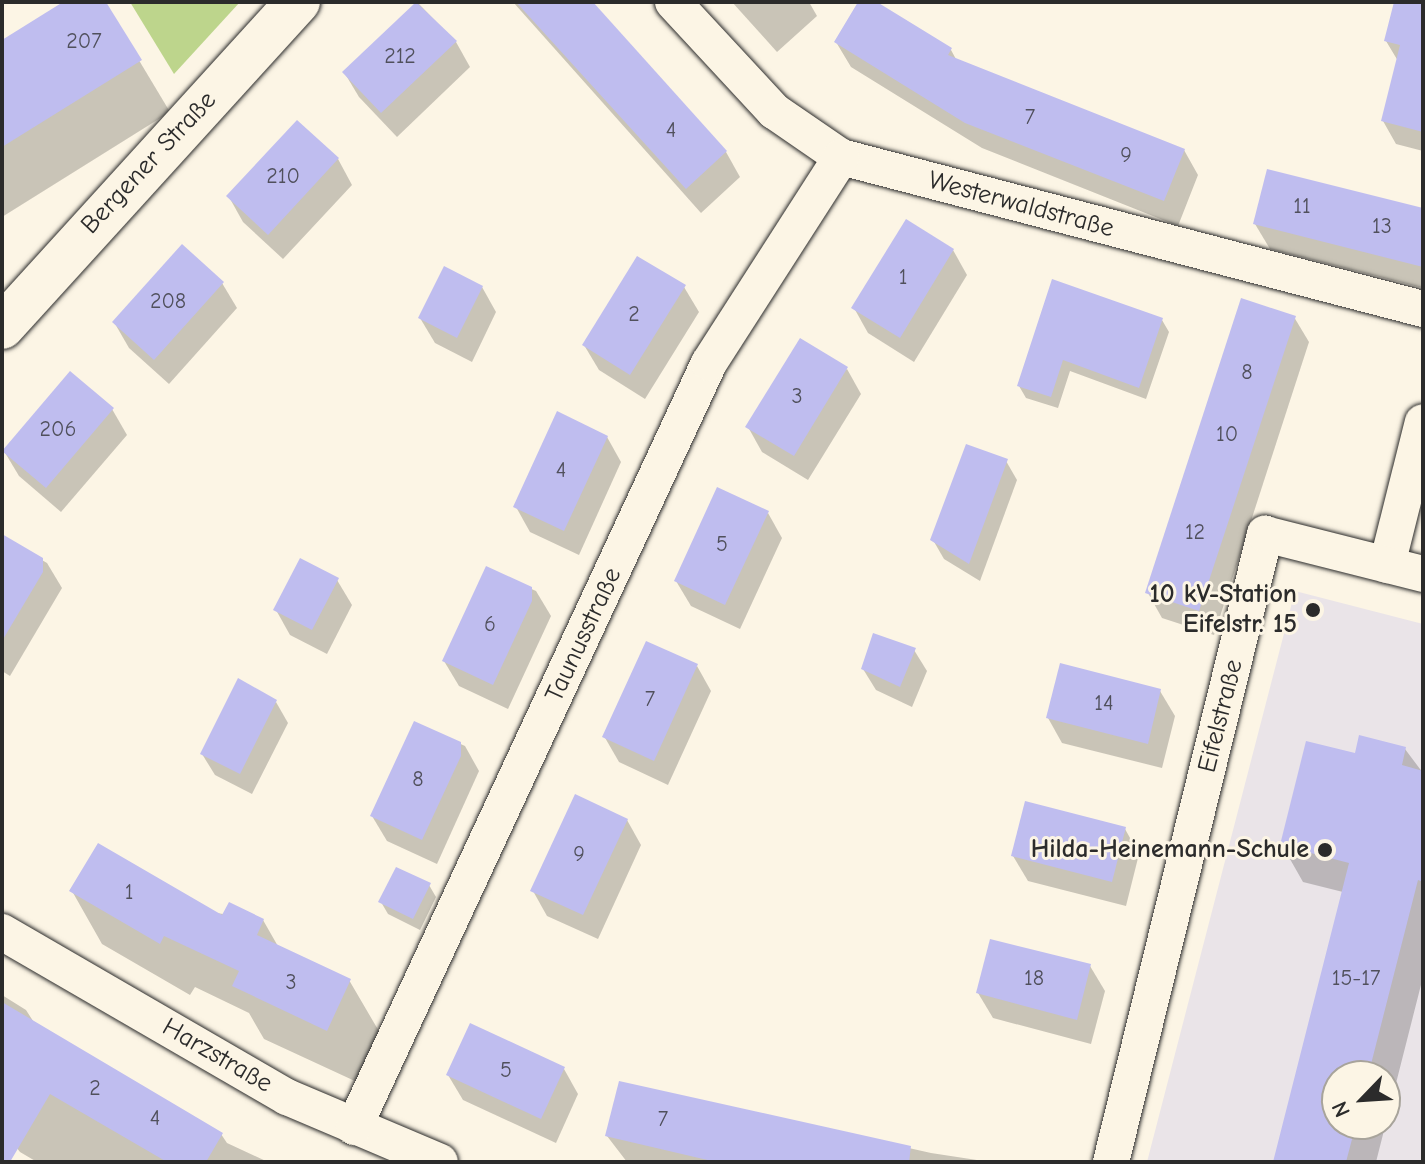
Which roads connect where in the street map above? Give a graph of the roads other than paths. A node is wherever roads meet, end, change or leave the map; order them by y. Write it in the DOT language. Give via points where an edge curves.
graph roads {
  1 [pos="298,2"];
  2 [pos="673,2"];
  3 [pos="841,157"];
  4 [pos="1423,309"];
  5 [pos="2,327"];
  6 [pos="1423,422"];
  7 [pos="1387,565"];
  8 [pos="1423,574"];
  9 [pos="2,932"];
  10 [pos="354,1127"];
  11 [pos="440,1162"];
  12 [pos="1111,1162"];
  1 -- 5 [label="street, Bergener Straße"];
  2 -- 3 [label="street, Westerwaldstraße" via="774,111"];
  3 -- 4 [label="street, Westerwaldstraße"];
  3 -- 10 [label="street, Taunusstraße" via="709,363"];
  6 -- 7 [label="street"];
  7 -- 8 [label="street"];
  7 -- 12 [label="street, Eifelstraße" via="1265,534"];
  9 -- 10 [label="street, Harzstraße" via="287,1097"];
  10 -- 11 [label="street, Harzstraße"];
}
